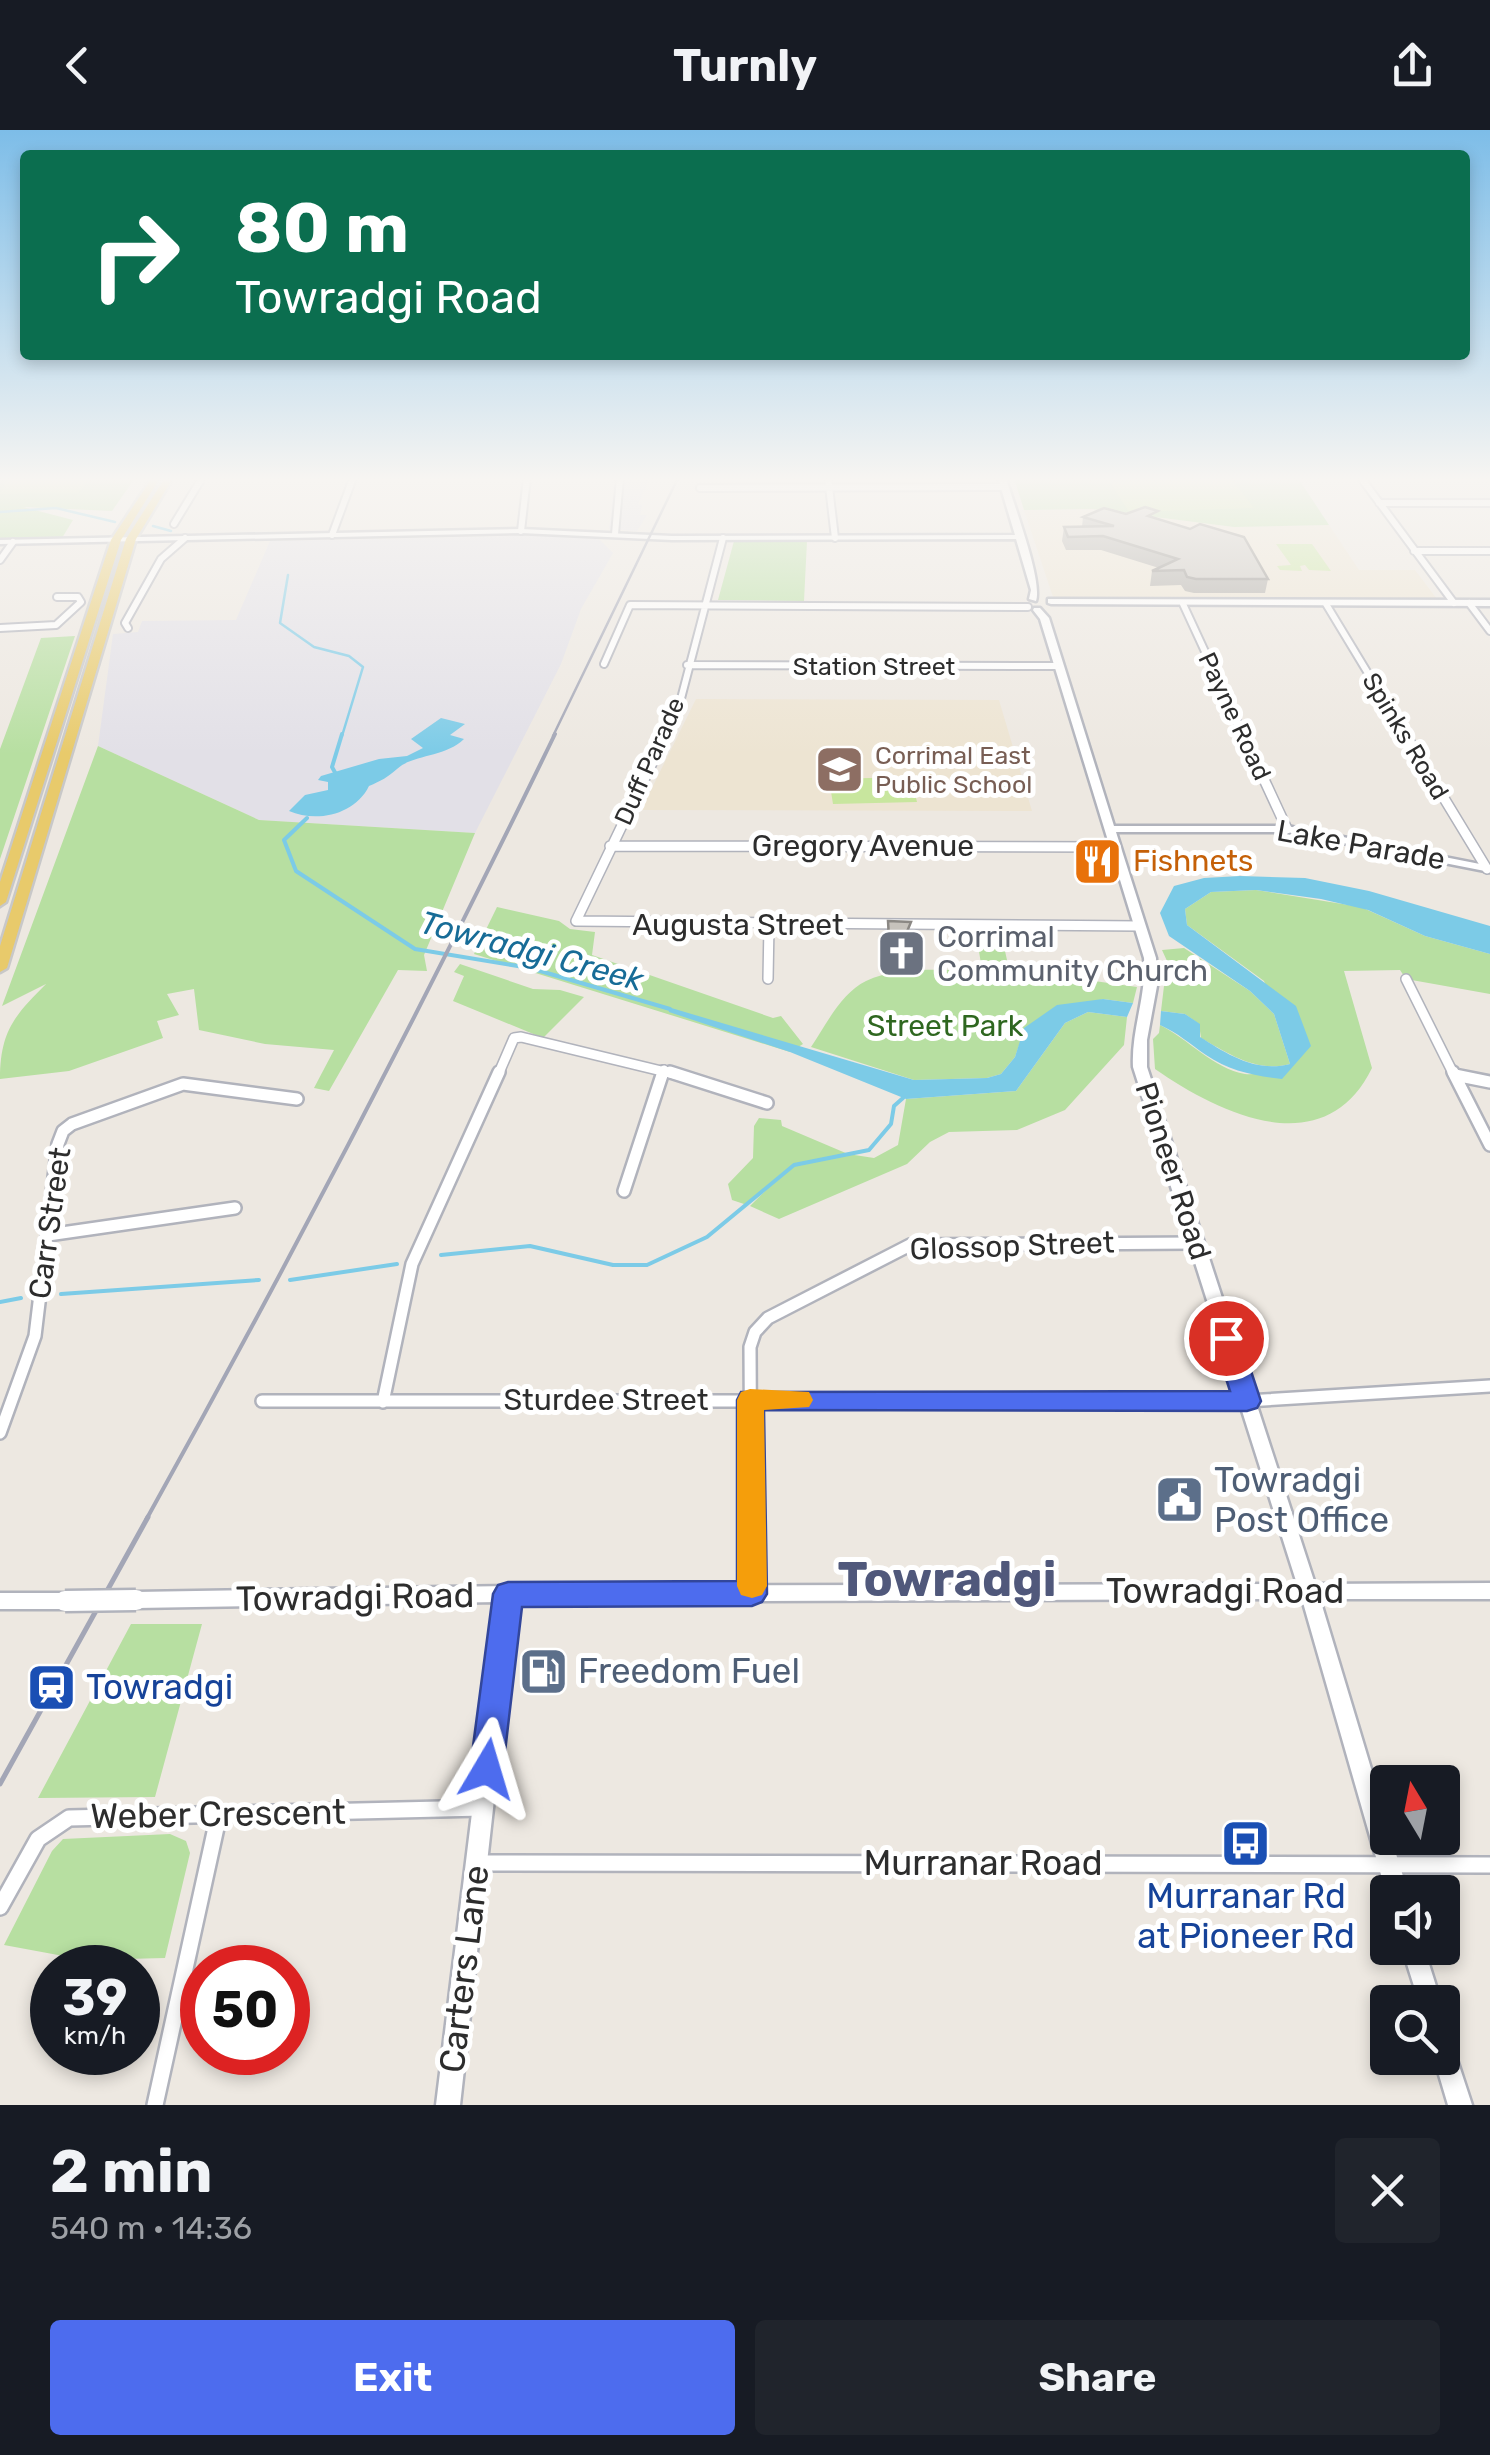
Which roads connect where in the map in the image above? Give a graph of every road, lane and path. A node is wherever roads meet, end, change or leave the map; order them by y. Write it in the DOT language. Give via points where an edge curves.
graph roads {
  1 [pos="106,570"];
  2 [pos="122,570"];
  3 [pos="155,570"];
  4 [pos="714,570"];
  5 [pos="1030,570"];
  6 [pos="1428,570"];
  7 [pos="57,597"];
  8 [pos="1040,604"];
  9 [pos="1183,604"];
  10 [pos="1326,604"];
  11 [pos="1454,604"];
  12 [pos="1469,604"];
  13 [pos="1490,604"];
  14 [pos="704,605"];
  15 [pos="0,628"];
  16 [pos="128,628"];
  17 [pos="1490,631"];
  18 [pos="604,664"];
  19 [pos="687,665"];
  20 [pos="1060,666"];
  21 [pos="1110,829"];
  22 [pos="1287,829"];
  23 [pos="610,846"];
  24 [pos="1116,847"];
  25 [pos="1489,869"];
  26 [pos="0,902"];
  27 [pos="576,922"];
  28 [pos="768,925"];
  29 [pos="1140,926"];
  30 [pos="0,968"];
  31 [pos="768,979"];
  32 [pos="1406,979"];
  33 [pos="664,1070"];
  34 [pos="1455,1075"];
  35 [pos="1490,1082"];
  36 [pos="297,1099"];
  37 [pos="767,1103"];
  38 [pos="1490,1144"];
  39 [pos="624,1191"];
  40 [pos="235,1208"];
  41 [pos="48,1235"];
  42 [pos="1196,1243"];
  43 [pos="1490,1386"];
  44 [pos="750,1400"];
  45 [pos="262,1401"];
  46 [pos="1247,1401"];
  47 [pos="383,1402"];
  48 [pos="0,1434"];
  49 [pos="1309,1591"];
  50 [pos="1490,1591"];
  51 [pos="508,1594"];
  52 [pos="752,1594"];
  53 [pos="0,1601"];
  54 [pos="482,1808"];
  55 [pos="219,1814"];
  56 [pos="477,1862"];
  57 [pos="1388,1863"];
  58 [pos="1490,1865"];
  59 [pos="1392,1875"];
  60 [pos="0,1906"];
  61 [pos="1451,2075"];
  62 [pos="155,2105"];
  63 [pos="448,2105"];
  64 [pos="1460,2105"];
  1 -- 26 [label="main road"];
  2 -- 30 [label="main road"];
  3 -- 16 [label="street" via="125,622"];
  4 -- 14 [label="street, Duff Parade"];
  5 -- 8 [label="main road, Pioneer Road"];
  6 -- 11 [label="street"];
  7 -- 15 [label="street" via="78,596 68,622"];
  8 -- 9 [label="main road"];
  8 -- 14 [label="street"];
  8 -- 20 [label="main road, Pioneer Road"];
  9 -- 10 [label="main road"];
  9 -- 22 [label="street, Payne Road"];
  10 -- 11 [label="main road"];
  10 -- 25 [label="street, Spinks Road"];
  11 -- 12 [label="main road"];
  12 -- 13 [label="main road"];
  12 -- 17 [label="street"];
  14 -- 18 [label="street" via="630,604"];
  14 -- 19 [label="street, Duff Parade"];
  19 -- 20 [label="street, Station Street"];
  19 -- 23 [label="street, Duff Parade" via="678,710"];
  20 -- 21 [label="main road, Pioneer Road"];
  21 -- 22 [label="main road, Lake Parade"];
  21 -- 24 [label="main road, Pioneer Road"];
  22 -- 25 [label="main road, Lake Parade"];
  23 -- 24 [label="street, Gregory Avenue"];
  23 -- 27 [label="street, Duff Parade"];
  24 -- 29 [label="main road, Pioneer Road"];
  27 -- 28 [label="street, Augusta Street"];
  28 -- 29 [label="street, Augusta Street"];
  28 -- 31 [label="street"];
  29 -- 42 [label="main road, Pioneer Road" via="1152,966 1140,1067"];
  32 -- 34 [label="street"];
  33 -- 37 [label="street"];
  33 -- 39 [label="street"];
  33 -- 47 [label="street" via="521,1037 511,1042 412,1264"];
  34 -- 35 [label="street"];
  34 -- 38 [label="street"];
  36 -- 41 [label="street, Carr Street" via="183,1084 72,1124 58,1139"];
  40 -- 41 [label="street"];
  41 -- 48 [label="street, Carr Street" via="32,1349"];
  42 -- 44 [label="street, Glossop Street" via="935,1242 899,1248 761,1324 750,1347"];
  42 -- 46 [label="main road, Pioneer Road"];
  43 -- 46 [label="street, Sturdee Street"];
  44 -- 46 [label="street, Sturdee Street"];
  44 -- 47 [label="street, Sturdee Street"];
  44 -- 52 [label="street, Glossop Street"];
  45 -- 47 [label="street, Sturdee Street"];
  46 -- 49 [label="main road, Pioneer Road"];
  49 -- 50 [label="main road, Towradgi Road"];
  49 -- 52 [label="main road, Towradgi Road"];
  49 -- 57 [label="main road, Pioneer Road"];
  51 -- 52 [label="main road, Towradgi Road"];
  51 -- 53 [label="main road, Towradgi Road, bridge"];
  51 -- 54 [label="main road, Carters Lane"];
  54 -- 55 [label="street, Weber Crescent"];
  54 -- 56 [label="main road, Carters Lane"];
  55 -- 60 [label="street, Weber Crescent" via="70,1818 38,1839"];
  55 -- 62 [label="street"];
  56 -- 57 [label="street, Murranar Road"];
  56 -- 63 [label="main road, Carters Lane"];
  57 -- 58 [label="street, Murranar Road"];
  57 -- 59 [label="main road, Pioneer Road"];
  61 -- 64 [label="main road"];
}
